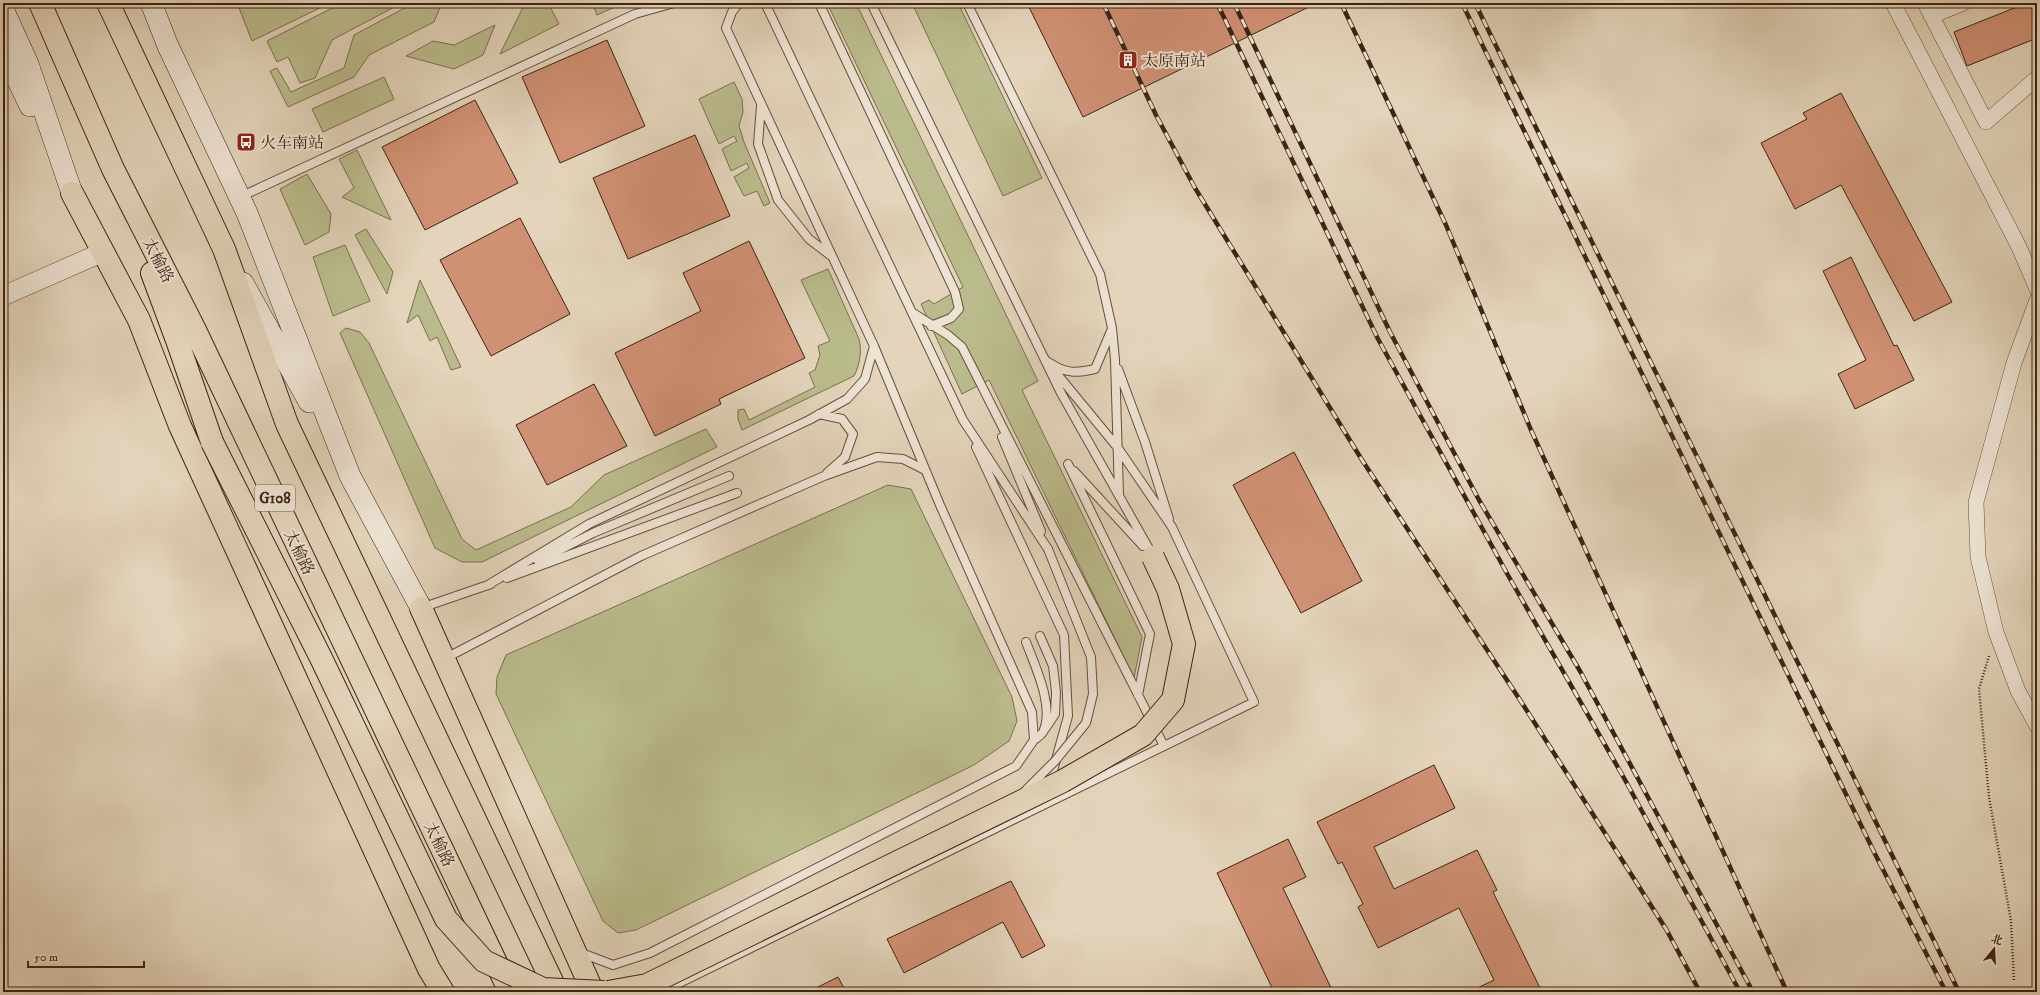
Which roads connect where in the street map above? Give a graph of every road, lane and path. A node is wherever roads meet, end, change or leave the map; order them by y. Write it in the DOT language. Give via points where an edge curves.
graph roads {
  1 [pos="40,3"];
  2 [pos="108,3"];
  3 [pos="145,3"];
  4 [pos="151,3"];
  5 [pos="674,3"];
  6 [pos="739,3"];
  7 [pos="765,3"];
  8 [pos="819,3"];
  9 [pos="871,3"];
  10 [pos="967,3"];
  11 [pos="1893,3"];
  12 [pos="1964,3"];
  13 [pos="3,9"];
  14 [pos="1928,9"];
  15 [pos="168,46"];
  16 [pos="3,49"];
  17 [pos="2037,78"];
  18 [pos="761,105"];
  19 [pos="113,169"];
  20 [pos="72,193"];
  21 [pos="239,197"];
  22 [pos="224,248"];
  23 [pos="103,252"];
  24 [pos="831,256"];
  25 [pos="2037,289"];
  26 [pos="3,296"];
  27 [pos="2037,300"];
  28 [pos="912,312"];
  29 [pos="139,320"];
  30 [pos="932,326"];
  31 [pos="1112,328"];
  32 [pos="874,346"];
  33 [pos="1044,358"];
  34 [pos="1115,360"];
  35 [pos="979,380"];
  36 [pos="819,414"];
  37 [pos="963,420"];
  38 [pos="212,442"];
  39 [pos="1118,448"];
  40 [pos="925,470"];
  41 [pos="350,476"];
  42 [pos="729,476"];
  43 [pos="824,476"];
  44 [pos="737,493"];
  45 [pos="1119,496"];
  46 [pos="1172,528"];
  47 [pos="1048,549"];
  48 [pos="1154,557"];
  49 [pos="488,585"];
  50 [pos="422,608"];
  51 [pos="1996,632"];
  52 [pos="1040,636"];
  53 [pos="1026,642"];
  54 [pos="443,660"];
  55 [pos="1138,695"];
  56 [pos="2037,726"];
  57 [pos="1043,732"];
  58 [pos="1034,740"];
  59 [pos="1164,746"];
  60 [pos="1043,805"];
  61 [pos="1007,808"];
  62 [pos="573,950"];
  63 [pos="2014,982"];
  64 [pos="443,992"];
  65 [pos="510,992"];
  66 [pos="557,992"];
  67 [pos="593,992"];
  68 [pos="604,992"];
  69 [pos="608,992"];
  70 [pos="661,992"];
  1 -- 19 [label="highway, 太榆路 / G108"];
  2 -- 22 [label="highway, G108"];
  3 -- 15 [label="main road"];
  4 -- 15 [label="main road"];
  5 -- 21 [label="lane" via="635,14"];
  6 -- 18 [label="lane" via="732,12 726,28"];
  7 -- 28 [label="lane"];
  8 -- 30 [label="lane" via="955,292 959,309 950,318"];
  9 -- 33 [label="lane"];
  10 -- 31 [label="lane" via="1100,274"];
  11 -- 25 [label="street" via="2019,247"];
  12 -- 14 [label="street"];
  13 -- 20 [label="main road" via="28,64"];
  14 -- 17 [label="street" via="1986,122"];
  15 -- 21 [label="main road"];
  16 -- 20 [label="main road"];
  18 -- 24 [label="lane"];
  18 -- 24 [label="lane" via="758,144 778,200 809,239"];
  19 -- 38 [label="highway"];
  19 -- 65 [label="highway, 太榆路 / G108" via="194,328"];
  20 -- 23 [label="highway"];
  21 -- 41 [label="main road"];
  22 -- 41 [label="main road"];
  22 -- 66 [label="highway, G108" via="288,424"];
  23 -- 26 [label="street"];
  23 -- 29 [label="highway"];
  24 -- 32 [label="lane"];
  27 -- 51 [label="street" via="2014,363 1976,502 1978,557"];
  28 -- 30 [label="lane"];
  28 -- 37 [label="lane"];
  29 -- 38 [label="highway"];
  29 -- 64 [label="highway" via="183,434 429,969"];
  30 -- 35 [label="lane" via="962,346"];
  31 -- 33 [label="lane" via="1094,369 1077,373 1057,368"];
  31 -- 34 [label="lane"];
  32 -- 36 [label="lane" via="865,379 847,399"];
  32 -- 40 [label="lane"];
  33 -- 39 [label="lane"];
  33 -- 45 [label="lane"];
  34 -- 39 [label="lane"];
  34 -- 46 [label="lane" via="1145,442"];
  35 -- 47 [label="lane"];
  35 -- 55 [label="lane"];
  36 -- 43 [label="lane" via="842,419 853,434 845,457"];
  36 -- 49 [label="lane" via="589,524"];
  37 -- 47 [label="lane"];
  37 -- 60 [label="lane" via="1064,635 1068,716"];
  38 -- 68 [label="highway, bridge" via="321,658 446,919 484,961 543,989"];
  39 -- 45 [label="lane"];
  39 -- 46 [label="lane"];
  40 -- 43 [label="lane" via="904,459 877,457"];
  40 -- 58 [label="lane" via="1032,712"];
  41 -- 50 [label="main road"];
  42 -- 49 [label="lane" via="593,534"];
  43 -- 54 [label="lane" via="641,556"];
  44 -- 49 [label="lane"];
  45 -- 48 [label="lane"];
  46 -- 59 [label="lane" via="1254,702"];
  47 -- 61 [label="lane, bridge" via="1091,657 1093,694 1086,723 1055,761"];
  48 -- 55 [label="lane" via="1068,464 1150,634"];
  48 -- 61 [label="highway, bridge" via="1168,589 1184,644 1173,700 1143,735 1062,781"];
  49 -- 50 [label="lane"];
  50 -- 54 [label="highway"];
  51 -- 56 [label="street" via="2018,691"];
  51 -- 63 [label="path" via="1978,689 1989,797 2011,921"];
  52 -- 57 [label="lane" via="1053,666 1056,692 1055,714"];
  53 -- 57 [label="lane" via="1043,688 1046,714"];
  54 -- 62 [label="highway"];
  55 -- 59 [label="lane"];
  57 -- 58 [label="lane"];
  58 -- 62 [label="lane" via="1016,766 650,953 613,965"];
  59 -- 60 [label="lane"];
  60 -- 70 [label="lane"];
  61 -- 69 [label="highway, bridge" via="647,985"];
  62 -- 67 [label="highway"];
}
